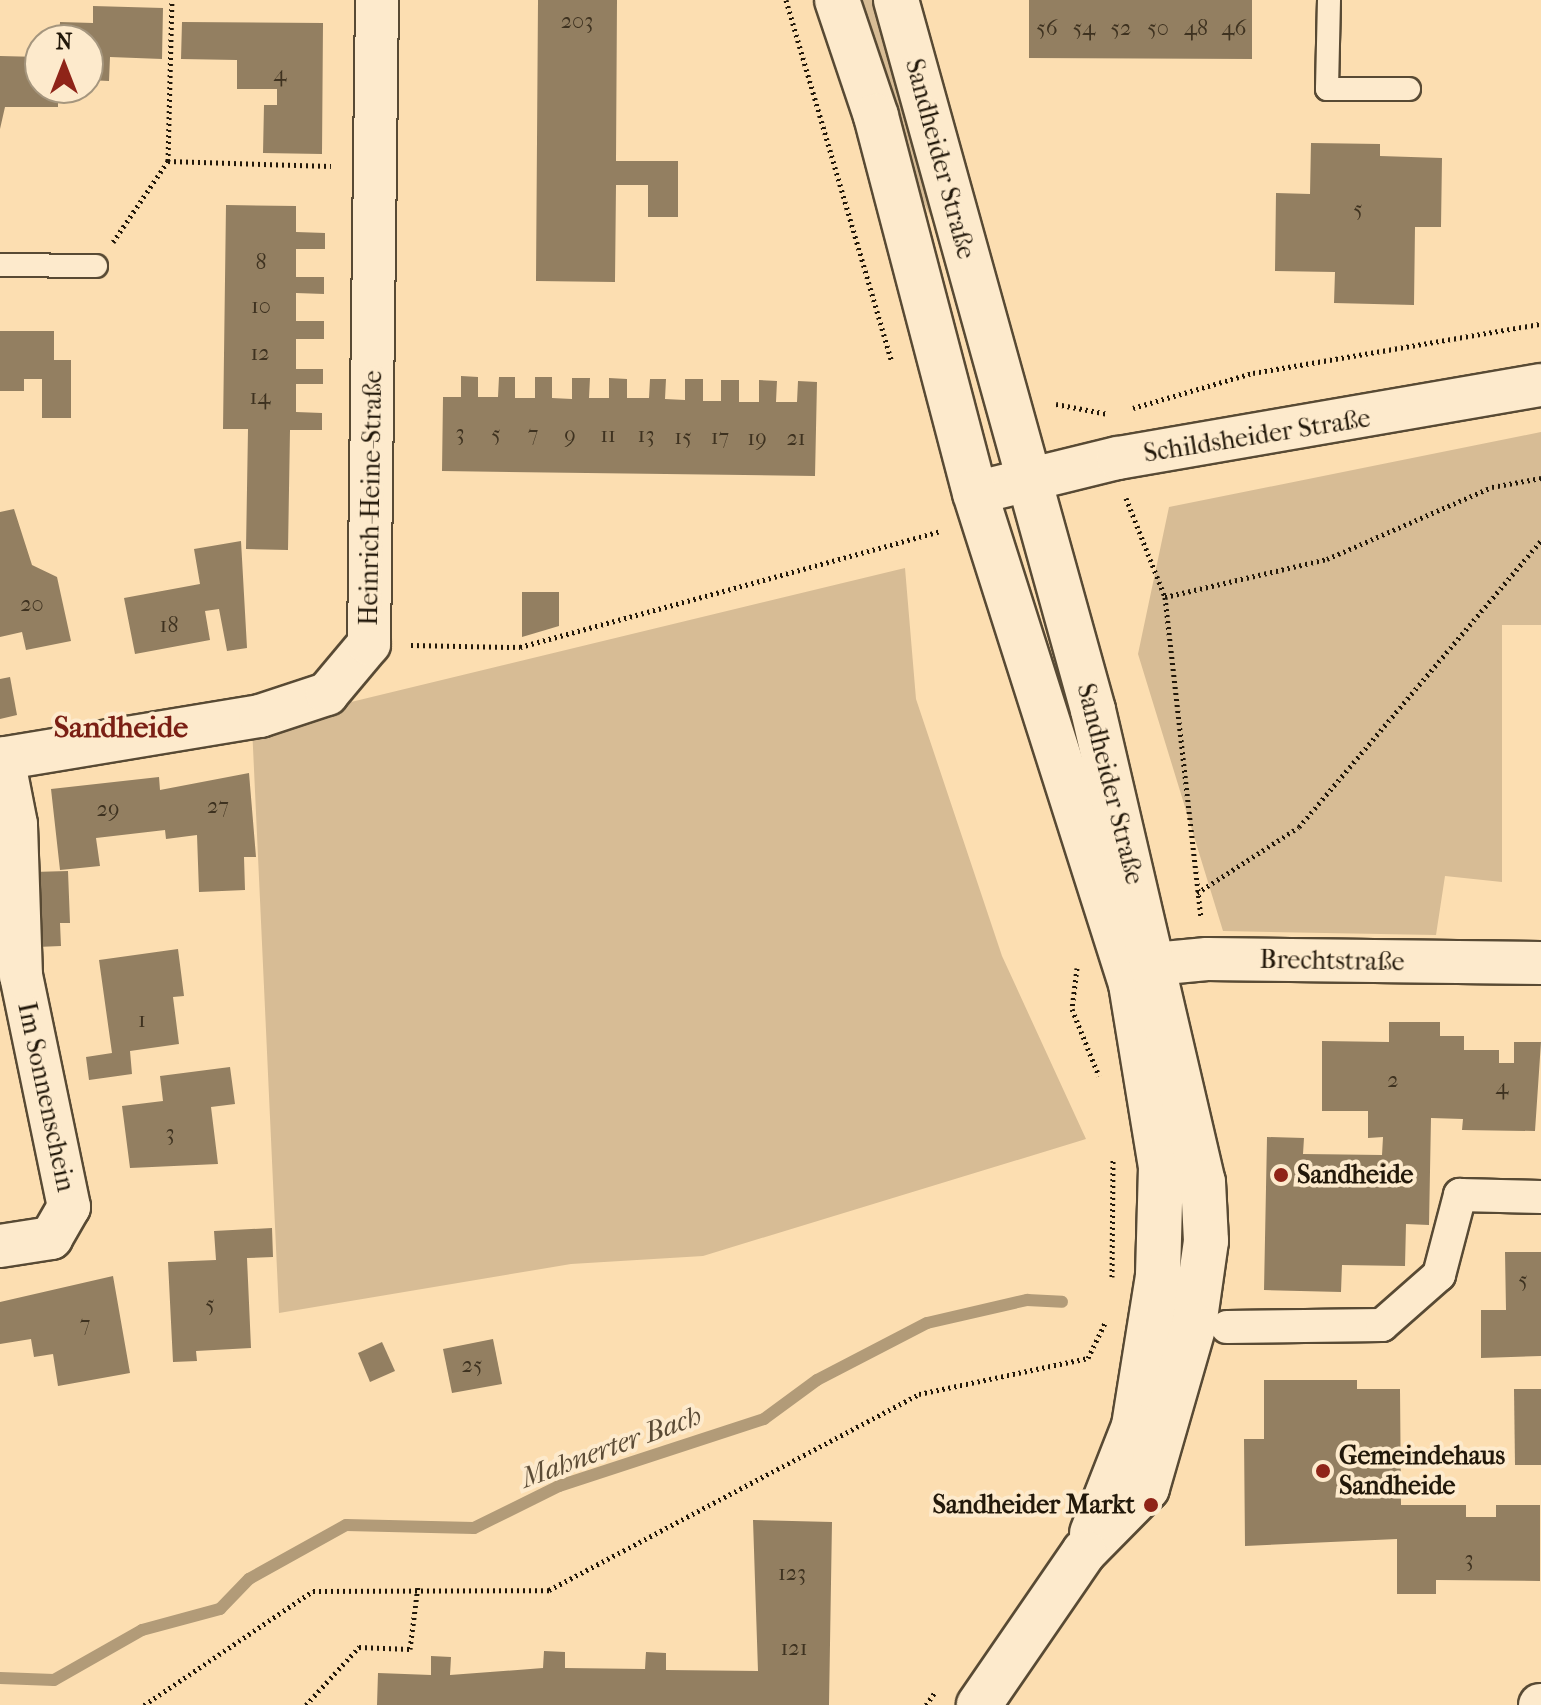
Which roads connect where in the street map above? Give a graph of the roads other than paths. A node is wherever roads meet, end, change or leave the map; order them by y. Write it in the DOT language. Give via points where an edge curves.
graph roads {
  1 [pos="377,0"];
  2 [pos="837,0"];
  3 [pos="896,0"];
  4 [pos="1329,0"];
  5 [pos="1409,89"];
  6 [pos="0,265"];
  7 [pos="96,266"];
  8 [pos="1541,385"];
  9 [pos="1029,481"];
  10 [pos="975,493"];
  11 [pos="1,759"];
  12 [pos="1541,963"];
  13 [pos="1142,974"];
  14 [pos="1541,1197"];
  15 [pos="0,1246"];
  16 [pos="1227,1327"];
  17 [pos="979,1705"];
  1 -- 11 [label="street, Heinrich-Heine-Straße" via="369,644 327,694 260,716"];
  2 -- 10 [label="street, Sandheider Straße" via="876,116"];
  3 -- 9 [label="street, Sandheider Straße"];
  4 -- 5 [label="lane" via="1327,89"];
  6 -- 7 [label="lane"];
  8 -- 9 [label="street, Schildsheider Straße"];
  9 -- 10 [label="street, Schildsheider Straße"];
  9 -- 13 [label="street, Sandheider Straße"];
  10 -- 13 [label="street, Sandheider Straße"];
  11 -- 15 [label="street, Im Sonnenschein" via="16,824 21,976 69,1207 51,1238"];
  12 -- 13 [label="street, Brechtstraße" via="1207,959"];
  13 -- 17 [label="street, Sandheider Straße" via="1203,1182 1206,1241 1172,1423 1147,1488 1084,1552"];
  14 -- 16 [label="street" via="1460,1195 1439,1275 1382,1325"];
}
